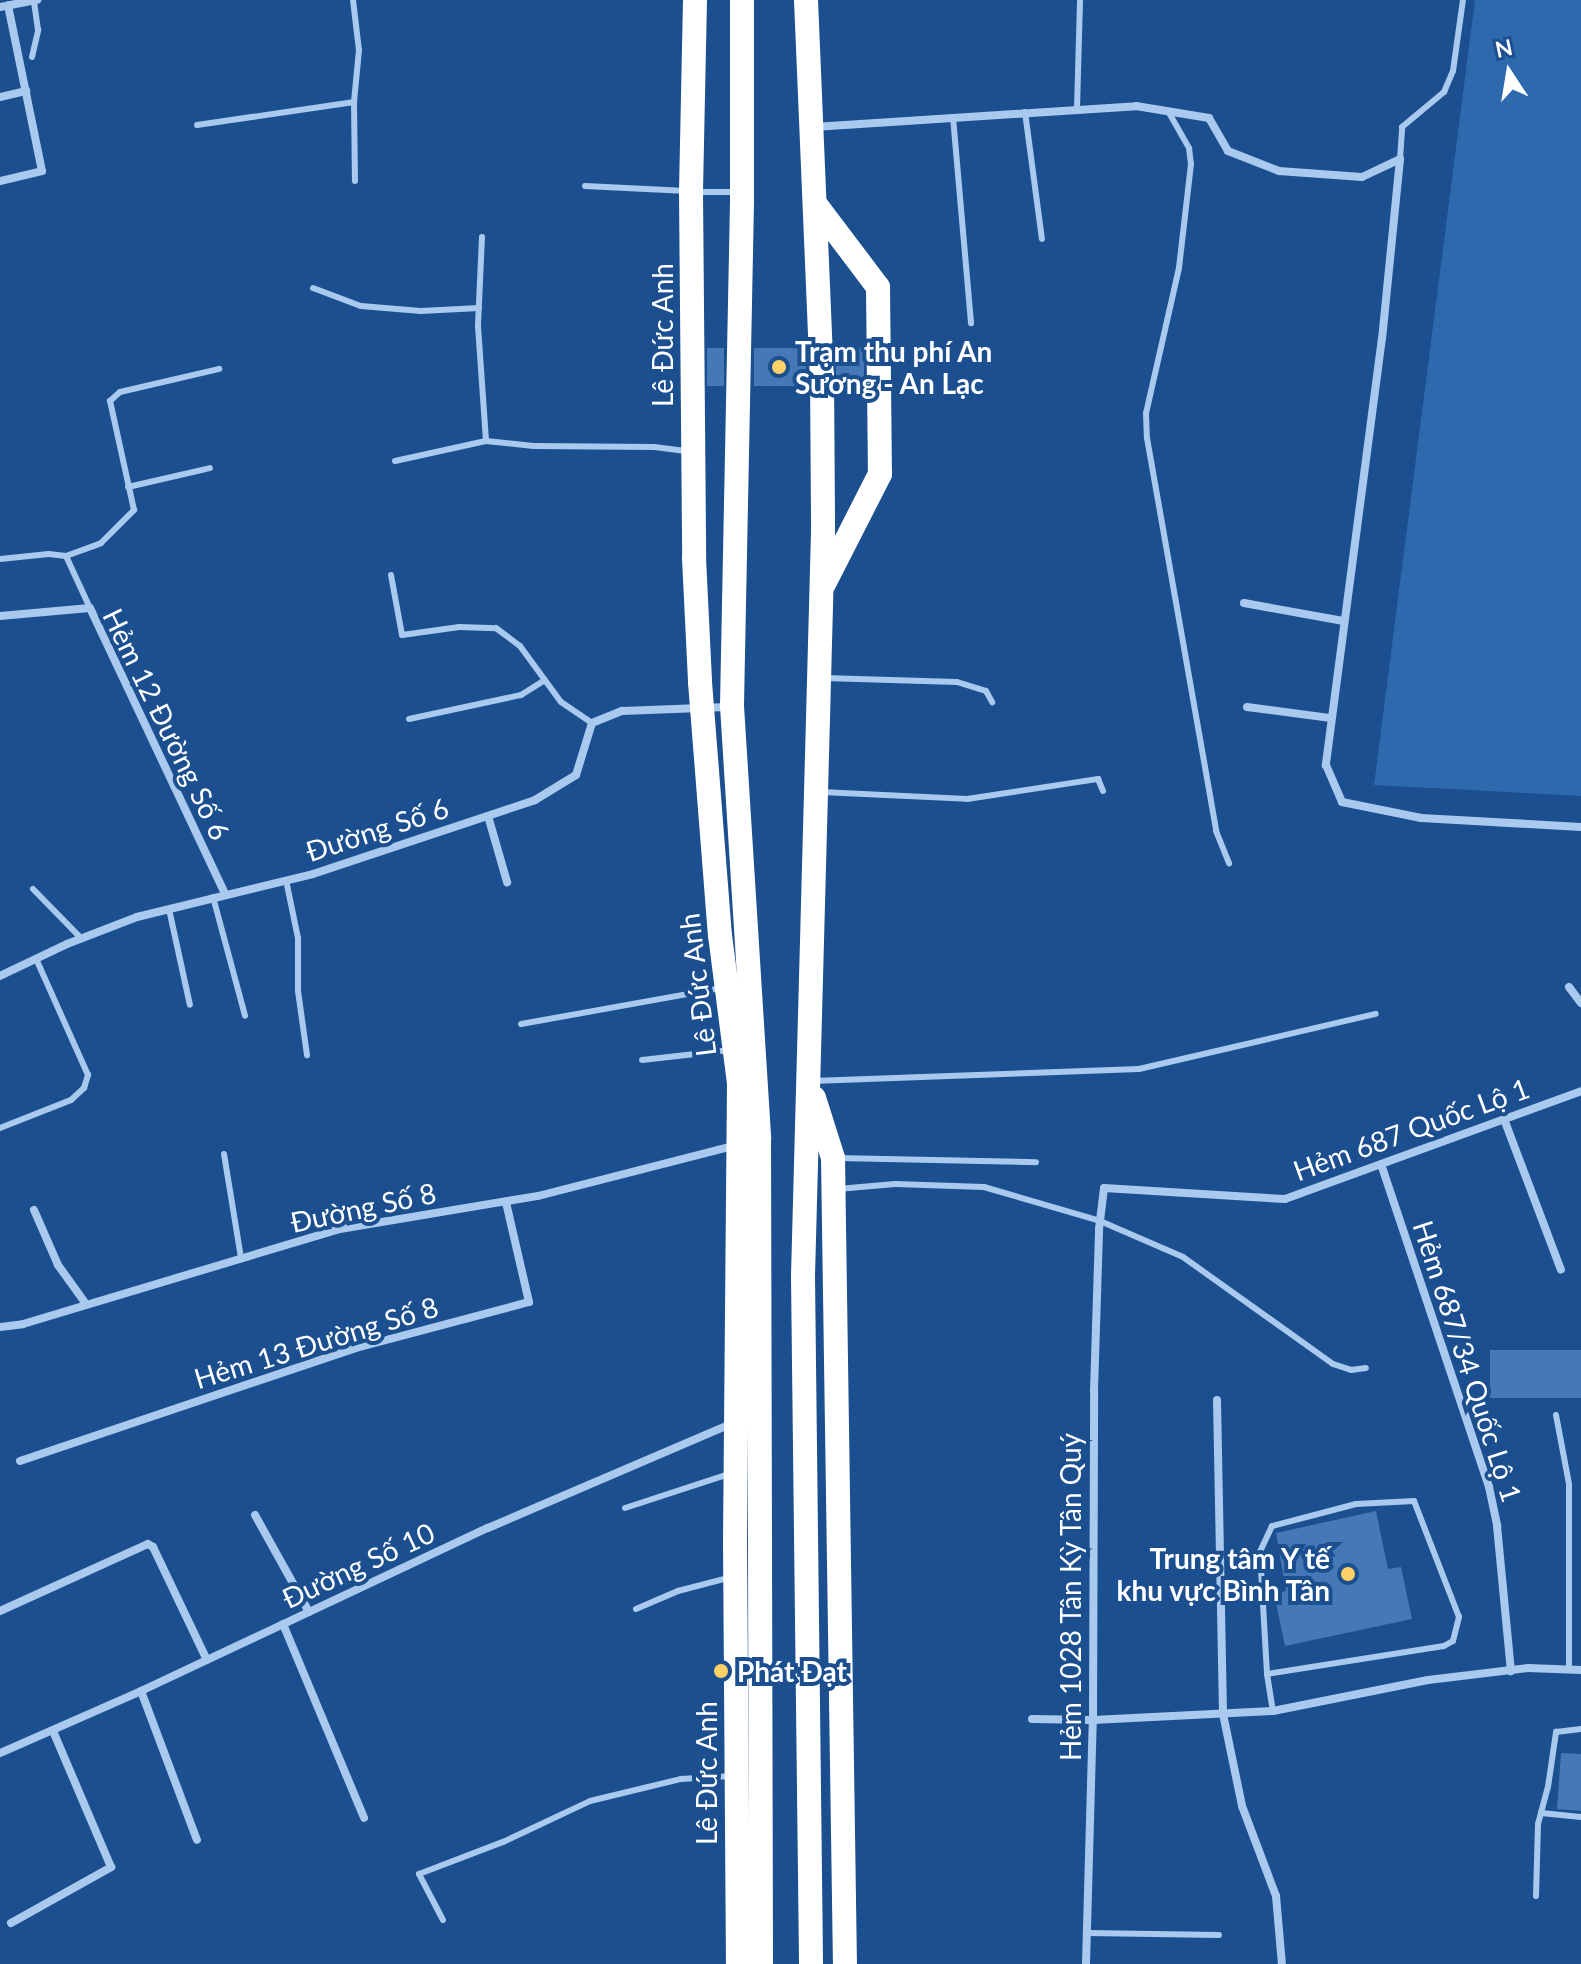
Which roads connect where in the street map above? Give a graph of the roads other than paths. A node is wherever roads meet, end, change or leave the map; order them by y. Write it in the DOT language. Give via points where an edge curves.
graph roads {
  1 [pos="35,0"];
  2 [pos="353,0"];
  3 [pos="695,0"];
  4 [pos="742,0"];
  5 [pos="806,0"];
  6 [pos="1080,0"];
  7 [pos="1463,0"];
  8 [pos="4,6"];
  9 [pos="32,57"];
  10 [pos="26,91"];
  11 [pos="0,97"];
  12 [pos="354,102"];
  13 [pos="1166,108"];
  14 [pos="1077,109"];
  15 [pos="1025,112"];
  16 [pos="953,117"];
  17 [pos="197,125"];
  18 [pos="811,127"];
  19 [pos="1400,159"];
  20 [pos="0,181"];
  21 [pos="355,181"];
  22 [pos="585,186"];
  23 [pos="691,192"];
  24 [pos="742,192"];
  25 [pos="816,205"];
  26 [pos="482,237"];
  27 [pos="1042,239"];
  28 [pos="313,288"];
  29 [pos="479,308"];
  30 [pos="971,323"];
  31 [pos="219,369"];
  32 [pos="486,441"];
  33 [pos="693,452"];
  34 [pos="395,461"];
  35 [pos="210,468"];
  36 [pos="128,487"];
  37 [pos="66,556"];
  38 [pos="0,559"];
  39 [pos="391,575"];
  40 [pos="820,593"];
  41 [pos="1244,603"];
  42 [pos="90,608"];
  43 [pos="0,616"];
  44 [pos="1343,621"];
  45 [pos="820,678"];
  46 [pos="545,680"];
  47 [pos="992,702"];
  48 [pos="732,706"];
  49 [pos="1247,707"];
  50 [pos="702,710"];
  51 [pos="1331,718"];
  52 [pos="409,719"];
  53 [pos="592,723"];
  54 [pos="1103,791"];
  55 [pos="814,792"];
  56 [pos="488,816"];
  57 [pos="1581,827"];
  58 [pos="1229,863"];
  59 [pos="286,880"];
  60 [pos="507,882"];
  61 [pos="33,889"];
  62 [pos="225,894"];
  63 [pos="213,897"];
  64 [pos="169,909"];
  65 [pos="81,938"];
  66 [pos="36,959"];
  67 [pos="0,976"];
  68 [pos="738,986"];
  69 [pos="1569,987"];
  70 [pos="1581,1003"];
  71 [pos="190,1005"];
  72 [pos="1376,1014"];
  73 [pos="245,1016"];
  74 [pos="521,1024"];
  75 [pos="744,1048"];
  76 [pos="307,1055"];
  77 [pos="642,1060"];
  78 [pos="808,1081"];
  79 [pos="1581,1091"];
  80 [pos="1504,1119"];
  81 [pos="0,1128"];
  82 [pos="748,1142"];
  83 [pos="224,1154"];
  84 [pos="833,1158"];
  85 [pos="1036,1162"];
  86 [pos="1381,1164"];
  87 [pos="833,1190"];
  88 [pos="506,1202"];
  89 [pos="34,1210"];
  90 [pos="1100,1225"];
  91 [pos="241,1258"];
  92 [pos="1561,1270"];
  93 [pos="86,1304"];
  94 [pos="0,1327"];
  95 [pos="1366,1368"];
  96 [pos="1217,1400"];
  97 [pos="1556,1415"];
  98 [pos="737,1420"];
  99 [pos="20,1461"];
  100 [pos="736,1472"];
  101 [pos="625,1508"];
  102 [pos="255,1515"];
  103 [pos="736,1576"];
  104 [pos="636,1609"];
  105 [pos="0,1611"];
  106 [pos="309,1612"];
  107 [pos="283,1624"];
  108 [pos="207,1660"];
  109 [pos="1569,1670"];
  110 [pos="1581,1670"];
  111 [pos="1511,1671"];
  112 [pos="1267,1674"];
  113 [pos="141,1691"];
  114 [pos="1273,1711"];
  115 [pos="1223,1714"];
  116 [pos="1032,1719"];
  117 [pos="1093,1720"];
  118 [pos="1581,1729"];
  119 [pos="53,1731"];
  120 [pos="0,1753"];
  121 [pos="735,1776"];
  122 [pos="1541,1813"];
  123 [pos="844,1817"];
  124 [pos="1581,1817"];
  125 [pos="364,1818"];
  126 [pos="809,1818"];
  127 [pos="197,1840"];
  128 [pos="1536,1896"];
  129 [pos="443,1920"];
  130 [pos="11,1923"];
  131 [pos="1087,1933"];
  132 [pos="1219,1935"];
  133 [pos="738,1964"];
  134 [pos="761,1964"];
  135 [pos="811,1964"];
  136 [pos="845,1964"];
  137 [pos="1086,1964"];
  138 [pos="1282,1964"];
  1 -- 8 [label="street"];
  1 -- 9 [label="lane" via="38,30"];
  2 -- 12 [label="lane" via="359,50"];
  3 -- 23 [label="highway, Lê Đức Anh"];
  4 -- 24 [label="highway, Lê Đức Anh"];
  5 -- 18 [label="highway"];
  6 -- 14 [label="lane"];
  7 -- 19 [label="lane" via="1453,71 1444,92 1402,127"];
  8 -- 10 [label="street"];
  10 -- 11 [label="street"];
  10 -- 20 [label="street" via="42,171"];
  12 -- 17 [label="lane"];
  12 -- 21 [label="lane"];
  13 -- 14 [label="street"];
  13 -- 19 [label="street" via="1209,118 1228,151 1279,171 1362,177"];
  13 -- 58 [label="lane" via="1189,148 1191,164 1179,268 1146,413 1147,438 1216,831"];
  14 -- 15 [label="street"];
  15 -- 16 [label="street"];
  15 -- 27 [label="lane"];
  16 -- 18 [label="street"];
  16 -- 30 [label="lane"];
  18 -- 25 [label="highway"];
  19 -- 44 [label="street" via="1382,338"];
  22 -- 23 [label="lane"];
  23 -- 24 [label="lane"];
  23 -- 33 [label="highway, Lê Đức Anh"];
  24 -- 48 [label="highway, Lê Đức Anh"];
  25 -- 40 [label="highway" via="822,375"];
  25 -- 40 [label="highway" via="878,287 880,474"];
  26 -- 29 [label="lane"];
  28 -- 29 [label="lane" via="361,306"];
  29 -- 32 [label="lane"];
  31 -- 36 [label="lane" via="120,392 110,401"];
  32 -- 33 [label="lane"];
  32 -- 34 [label="lane"];
  33 -- 50 [label="highway, Lê Đức Anh"];
  35 -- 36 [label="lane"];
  36 -- 37 [label="lane" via="134,510 101,543"];
  37 -- 38 [label="lane"];
  37 -- 42 [label="lane"];
  39 -- 46 [label="lane" via="402,635 496,628 520,646"];
  40 -- 45 [label="highway"];
  41 -- 44 [label="street"];
  42 -- 43 [label="street, Hẻm 12 Đường Số 6"];
  42 -- 62 [label="street, Hẻm 12 Đường Số 6"];
  44 -- 51 [label="street"];
  45 -- 47 [label="lane" via="957,682 986,691"];
  45 -- 55 [label="highway"];
  46 -- 52 [label="lane" via="521,695"];
  46 -- 53 [label="lane" via="561,702"];
  48 -- 50 [label="street"];
  48 -- 68 [label="highway, Lê Đức Anh"];
  49 -- 51 [label="street"];
  50 -- 53 [label="street" via="622,711"];
  50 -- 68 [label="highway, Lê Đức Anh"];
  51 -- 57 [label="street" via="1326,765 1342,802 1421,818"];
  53 -- 56 [label="street, Đường Số 6" via="576,775 535,800"];
  54 -- 55 [label="lane" via="1098,779 967,799"];
  55 -- 78 [label="highway"];
  56 -- 59 [label="street, Đường Số 6"];
  56 -- 60 [label="street"];
  59 -- 62 [label="street, Đường Số 6"];
  59 -- 76 [label="lane" via="298,938"];
  61 -- 65 [label="lane"];
  62 -- 63 [label="street, Đường Số 6"];
  63 -- 64 [label="street, Đường Số 6"];
  63 -- 73 [label="lane"];
  64 -- 65 [label="street, Đường Số 6"];
  64 -- 71 [label="lane"];
  65 -- 66 [label="street, Đường Số 6"];
  66 -- 67 [label="street, Đường Số 6"];
  66 -- 81 [label="lane" via="88,1075 84,1088 71,1100"];
  68 -- 74 [label="lane"];
  68 -- 75 [label="highway, Lê Đức Anh"];
  69 -- 70 [label="street"];
  72 -- 78 [label="lane" via="1139,1069"];
  75 -- 77 [label="lane"];
  75 -- 82 [label="highway, Lê Đức Anh"];
  78 -- 84 [label="highway"];
  78 -- 126 [label="highway" via="803,1277"];
  79 -- 80 [label="street, Hẻm 687 Quốc Lộ 1"];
  80 -- 86 [label="street, Hẻm 687 Quốc Lộ 1"];
  80 -- 92 [label="street"];
  82 -- 88 [label="street, Đường Số 8" via="588,1186"];
  82 -- 98 [label="highway, Lê Đức Anh"];
  82 -- 134 [label="highway, Lê Đức Anh"];
  83 -- 91 [label="lane"];
  84 -- 85 [label="lane"];
  84 -- 87 [label="highway"];
  86 -- 90 [label="street, Hẻm 687 Quốc Lộ 1" via="1285,1199 1104,1188"];
  86 -- 111 [label="street, Hẻm 687/34 Quốc Lộ 1" via="1489,1487"];
  87 -- 90 [label="lane" via="895,1184 984,1187"];
  87 -- 123 [label="highway"];
  88 -- 91 [label="street, Đường Số 8" via="340,1229"];
  88 -- 99 [label="street, Hẻm 13 Đường Số 8" via="529,1302 356,1348"];
  89 -- 93 [label="street" via="58,1265"];
  90 -- 95 [label="lane" via="1183,1257 1333,1364"];
  90 -- 117 [label="street, Hẻm 1028 Tân Kỳ Tân Quý"];
  91 -- 93 [label="street, Đường Số 8"];
  93 -- 94 [label="street, Đường Số 8"];
  96 -- 115 [label="street"];
  97 -- 109 [label="lane" via="1569,1484"];
  98 -- 100 [label="highway, Lê Đức Anh"];
  98 -- 106 [label="street, Đường Số 10"];
  100 -- 101 [label="lane"];
  100 -- 103 [label="highway, Lê Đức Anh"];
  102 -- 106 [label="street"];
  103 -- 104 [label="lane"];
  103 -- 121 [label="highway, Lê Đức Anh"];
  105 -- 108 [label="street" via="148,1544"];
  106 -- 107 [label="street, Đường Số 10"];
  107 -- 108 [label="street, Đường Số 10"];
  107 -- 125 [label="street"];
  108 -- 113 [label="street, Đường Số 10"];
  109 -- 110 [label="street"];
  109 -- 111 [label="street"];
  111 -- 114 [label="street" via="1428,1680"];
  112 -- 112 [label="lane" via="1260,1552 1272,1526 1356,1504 1414,1501 1459,1617 1453,1641"];
  112 -- 114 [label="lane"];
  113 -- 119 [label="street, Đường Số 10"];
  113 -- 127 [label="street"];
  114 -- 115 [label="street"];
  115 -- 117 [label="street"];
  115 -- 138 [label="street" via="1242,1806 1276,1896"];
  116 -- 117 [label="street"];
  117 -- 131 [label="street, Hẻm 1028 Tân Kỳ Tân Quý"];
  118 -- 122 [label="lane" via="1556,1732"];
  119 -- 120 [label="street, Đường Số 10"];
  119 -- 130 [label="street" via="111,1867"];
  121 -- 129 [label="lane" via="681,1779 590,1801 419,1874"];
  121 -- 133 [label="highway, Lê Đức Anh"];
  122 -- 124 [label="lane"];
  122 -- 128 [label="lane"];
  123 -- 126 [label="highway"];
  123 -- 136 [label="highway"];
  126 -- 135 [label="highway"];
  131 -- 132 [label="lane"];
  131 -- 137 [label="street, Hẻm 1028 Tân Kỳ Tân Quý"];
}
